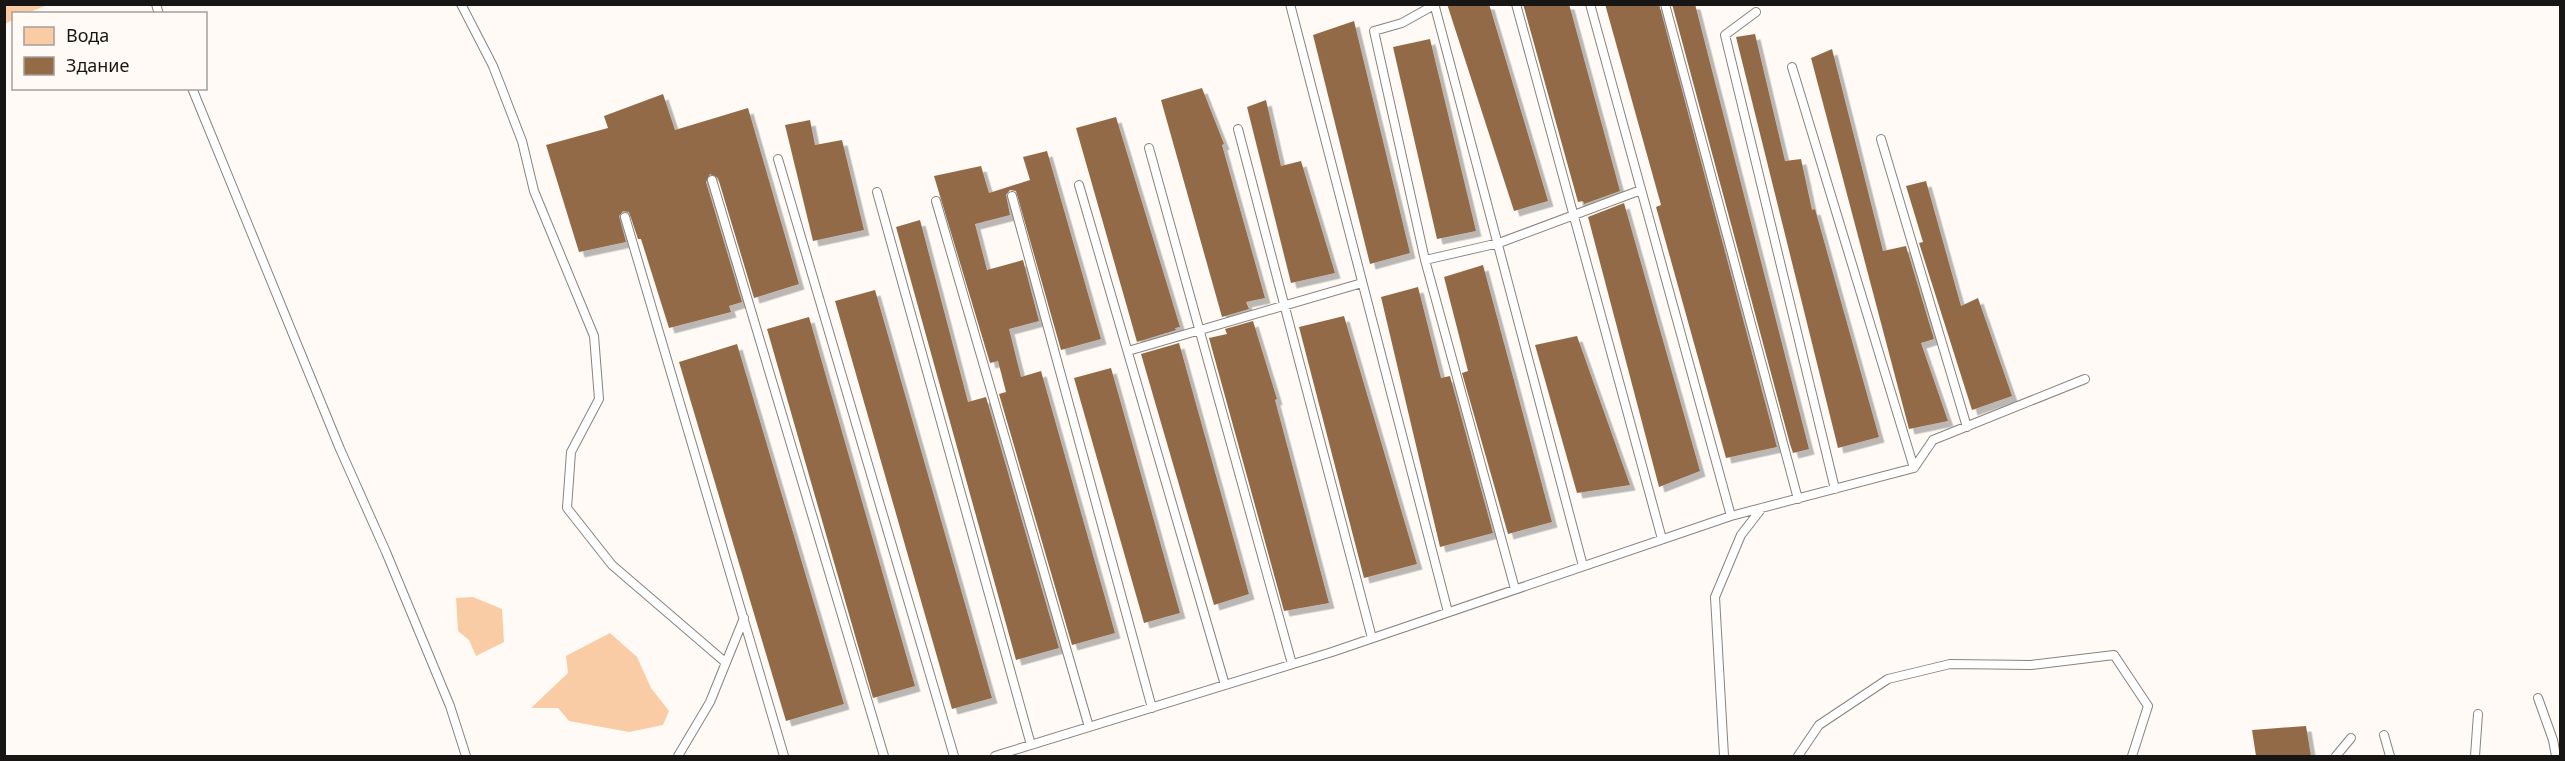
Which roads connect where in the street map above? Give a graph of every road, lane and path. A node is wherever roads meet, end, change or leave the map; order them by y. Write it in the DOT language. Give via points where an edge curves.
graph roads {
  1 [pos="461,4"];
  2 [pos="1290,4"];
  3 [pos="1515,4"];
  4 [pos="1590,4"];
  5 [pos="1665,4"];
  6 [pos="1436,6"];
  7 [pos="1756,12"];
  8 [pos="1792,67"];
  9 [pos="193,90"];
  10 [pos="1238,129"];
  11 [pos="1881,139"];
  12 [pos="1149,148"];
  13 [pos="778,159"];
  14 [pos="712,180"];
  15 [pos="1079,185"];
  16 [pos="1641,190"];
  17 [pos="877,192"];
  18 [pos="1012,196"];
  19 [pos="936,201"];
  20 [pos="1573,215"];
  21 [pos="625,217"];
  22 [pos="1499,243"];
  23 [pos="1425,260"];
  24 [pos="1362,283"];
  25 [pos="1285,306"];
  26 [pos="1199,329"];
  27 [pos="1128,351"];
  28 [pos="2085,379"];
  29 [pos="1967,427"];
  30 [pos="1914,468"];
  31 [pos="1835,489"];
  32 [pos="1798,498"];
  33 [pos="1762,508"];
  34 [pos="1731,516"];
  35 [pos="1662,539"];
  36 [pos="1583,566"];
  37 [pos="1515,589"];
  38 [pos="1448,612"];
  39 [pos="744,618"];
  40 [pos="1372,638"];
  41 [pos="725,662"];
  42 [pos="1292,664"];
  43 [pos="1225,685"];
  44 [pos="2538,698"];
  45 [pos="1152,708"];
  46 [pos="2478,714"];
  47 [pos="1089,727"];
  48 [pos="2384,735"];
  49 [pos="2351,738"];
  50 [pos="1031,745"];
  51 [pos="466,756"];
  52 [pos="678,756"];
  53 [pos="784,756"];
  54 [pos="884,756"];
  55 [pos="954,756"];
  56 [pos="994,756"];
  57 [pos="1724,756"];
  58 [pos="1798,756"];
  59 [pos="2132,756"];
  60 [pos="2336,756"];
  61 [pos="2391,756"];
  62 [pos="2475,756"];
  63 [pos="2556,756"];
  1 -- 41 [label="lane" via="494,66 522,141 534,191 594,336 599,399 571,452 567,508 612,565"];
  2 -- 24 [label="lane"];
  3 -- 20 [label="lane"];
  4 -- 16 [label="lane"];
  5 -- 32 [label="lane"];
  6 -- 22 [label="lane"];
  6 -- 23 [label="lane" via="1402,23 1374,31"];
  7 -- 31 [label="lane" via="1725,35"];
  8 -- 30 [label="lane"];
  9 -- 51 [label="lane" via="450,706"];
  10 -- 25 [label="lane"];
  11 -- 29 [label="lane"];
  12 -- 26 [label="lane"];
  13 -- 55 [label="lane"];
  14 -- 54 [label="lane"];
  15 -- 27 [label="lane"];
  16 -- 20 [label="lane"];
  16 -- 34 [label="lane"];
  17 -- 50 [label="lane"];
  18 -- 45 [label="lane"];
  19 -- 47 [label="lane"];
  20 -- 22 [label="lane"];
  20 -- 35 [label="lane"];
  21 -- 39 [label="lane"];
  22 -- 23 [label="lane"];
  22 -- 36 [label="lane"];
  23 -- 37 [label="lane"];
  24 -- 25 [label="lane"];
  24 -- 38 [label="lane"];
  25 -- 26 [label="lane"];
  25 -- 40 [label="lane"];
  26 -- 27 [label="lane"];
  26 -- 42 [label="lane"];
  27 -- 43 [label="lane"];
  28 -- 29 [label="lane"];
  29 -- 30 [label="lane" via="1933,440"];
  30 -- 31 [label="lane"];
  31 -- 32 [label="lane"];
  32 -- 33 [label="lane"];
  33 -- 34 [label="lane"];
  33 -- 57 [label="lane" via="1741,535 1715,597"];
  34 -- 35 [label="lane"];
  35 -- 36 [label="lane"];
  36 -- 37 [label="lane"];
  37 -- 38 [label="lane"];
  38 -- 40 [label="lane"];
  39 -- 41 [label="lane"];
  39 -- 53 [label="lane"];
  40 -- 42 [label="lane"];
  41 -- 52 [label="lane" via="710,702"];
  42 -- 43 [label="lane"];
  43 -- 45 [label="lane"];
  44 -- 63 [label="lane"];
  45 -- 47 [label="lane"];
  46 -- 62 [label="lane"];
  47 -- 50 [label="lane"];
  48 -- 61 [label="lane"];
  49 -- 60 [label="lane"];
  50 -- 56 [label="lane"];
  58 -- 59 [label="lane" via="1820,725 1888,679 1950,664 2031,665 2114,655 2148,706"];
}
